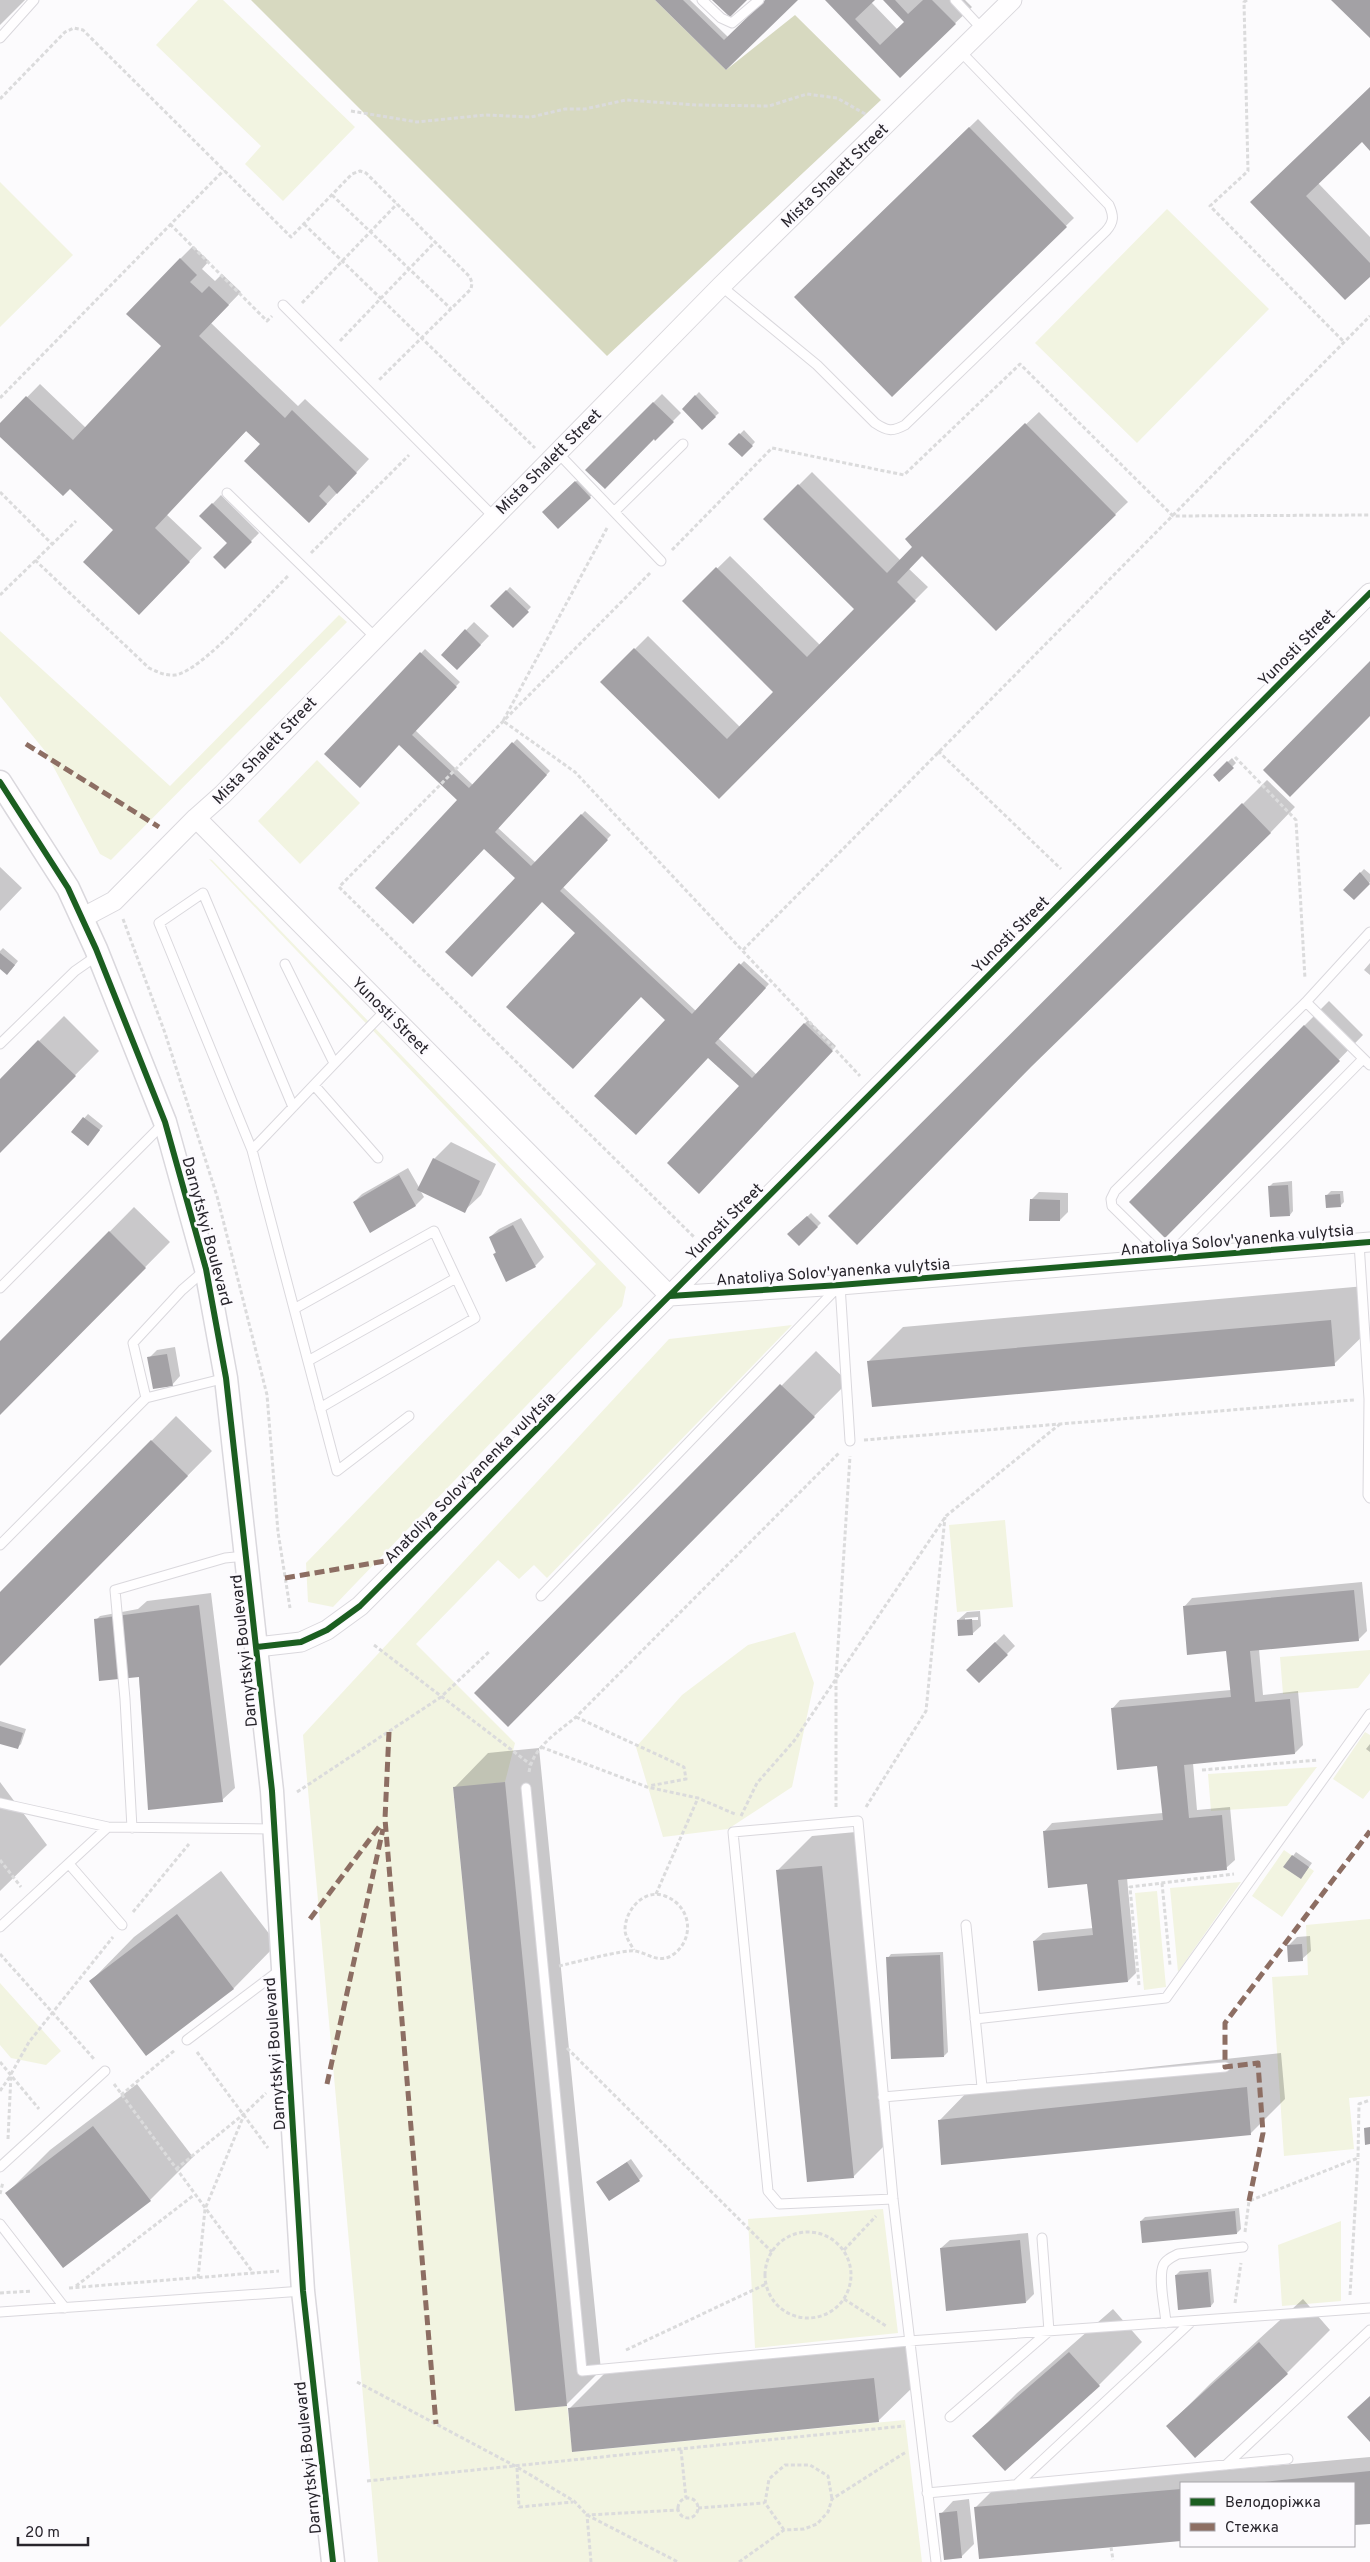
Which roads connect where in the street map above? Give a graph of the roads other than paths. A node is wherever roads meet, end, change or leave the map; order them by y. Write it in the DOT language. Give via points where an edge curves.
graph roads {
  1 [pos="34,0"];
  2 [pos="702,0"];
  3 [pos="759,0"];
  4 [pos="955,0"];
  5 [pos="1012,0"];
  6 [pos="983,30"];
  7 [pos="0,38"];
  8 [pos="960,51"];
  9 [pos="721,286"];
  10 [pos="283,306"];
  11 [pos="683,444"];
  12 [pos="557,452"];
  13 [pos="227,493"];
  14 [pos="615,511"];
  15 [pos="493,516"];
  16 [pos="661,561"];
  17 [pos="1370,593"];
  18 [pos="375,636"];
  19 [pos="3,792"];
  20 [pos="196,818"];
  21 [pos="82,918"];
  22 [pos="1370,932"];
  23 [pos="98,955"];
  24 [pos="285,964"];
  25 [pos="1306,1002"];
  26 [pos="386,1010"];
  27 [pos="0,1044"];
  28 [pos="1367,1062"];
  29 [pos="334,1063"];
  30 [pos="314,1085"];
  31 [pos="293,1107"];
  32 [pos="165,1122"];
  33 [pos="252,1150"];
  34 [pos="378,1158"];
  35 [pos="1364,1243"];
  36 [pos="1166,1259"];
  37 [pos="206,1269"];
  38 [pos="456,1278"];
  39 [pos="840,1285"];
  40 [pos="0,1288"];
  41 [pos="670,1296"];
  42 [pos="294,1309"];
  43 [pos="308,1361"];
  44 [pos="226,1378"];
  45 [pos="146,1398"];
  46 [pos="1369,1399"];
  47 [pos="320,1408"];
  48 [pos="409,1416"];
  49 [pos="850,1441"];
  50 [pos="1370,1498"];
  51 [pos="0,1545"];
  52 [pos="246,1556"];
  53 [pos="541,1596"];
  54 [pos="257,1647"];
  55 [pos="1370,1714"];
  56 [pos="526,1788"];
  57 [pos="0,1804"];
  58 [pos="108,1827"];
  59 [pos="132,1828"];
  60 [pos="273,1829"];
  61 [pos="69,1864"];
  62 [pos="122,1925"];
  63 [pos="966,1925"];
  64 [pos="0,1927"];
  65 [pos="283,1968"];
  66 [pos="975,2019"];
  67 [pos="187,2040"];
  68 [pos="1225,2067"];
  69 [pos="105,2072"];
  70 [pos="982,2087"];
  71 [pos="883,2098"];
  72 [pos="0,2166"];
  73 [pos="893,2199"];
  74 [pos="0,2224"];
  75 [pos="1042,2238"];
  76 [pos="1243,2247"];
  77 [pos="303,2291"];
  78 [pos="65,2308"];
  79 [pos="1370,2308"];
  80 [pos="0,2312"];
  81 [pos="1192,2321"];
  82 [pos="1166,2323"];
  83 [pos="1370,2330"];
  84 [pos="1050,2331"];
  85 [pos="909,2341"];
  86 [pos="950,2417"];
  87 [pos="1288,2459"];
  88 [pos="1226,2465"];
  89 [pos="1016,2485"];
  90 [pos="927,2493"];
  91 [pos="333,2562"];
  92 [pos="936,2562"];
  1 -- 7 [label="lane"];
  2 -- 3 [label="lane" via="721,18 732,23"];
  4 -- 6 [label="lane"];
  5 -- 6 [label="street, Mista Shalett Street"];
  6 -- 8 [label="street, Mista Shalett Street"];
  8 -- 9 [label="street, Mista Shalett Street"];
  8 -- 9 [label="lane" via="1109,205 1113,214 1112,224 1100,237 905,426 894,431 884,430 875,423 817,365"];
  9 -- 12 [label="street, Mista Shalett Street"];
  10 -- 15 [label="lane"];
  11 -- 14 [label="lane"];
  12 -- 14 [label="lane"];
  12 -- 15 [label="street, Mista Shalett Street"];
  13 -- 18 [label="lane"];
  14 -- 16 [label="lane"];
  15 -- 18 [label="street, Mista Shalett Street"];
  17 -- 41 [label="street, Yunosti Street"];
  18 -- 20 [label="street, Mista Shalett Street"];
  19 -- 21 [label="street, Darnytskyi Boulevard" via="68,888"];
  20 -- 21 [label="street, Mista Shalett Street" via="114,901"];
  20 -- 26 [label="street, Yunosti Street"];
  21 -- 23 [label="street, Darnytskyi Boulevard"];
  22 -- 25 [label="lane"];
  23 -- 27 [label="lane" via="75,971"];
  23 -- 32 [label="street, Darnytskyi Boulevard"];
  24 -- 29 [label="lane"];
  25 -- 28 [label="lane"];
  25 -- 36 [label="lane" via="1115,1191 1111,1199 1117,1213"];
  26 -- 29 [label="lane"];
  26 -- 41 [label="street, Yunosti Street"];
  28 -- 36 [label="lane"];
  29 -- 30 [label="lane"];
  30 -- 31 [label="lane"];
  30 -- 34 [label="lane"];
  31 -- 33 [label="lane"];
  31 -- 33 [label="lane" via="203,893 159,923"];
  32 -- 37 [label="street, Darnytskyi Boulevard"];
  32 -- 40 [label="lane"];
  33 -- 42 [label="lane"];
  35 -- 36 [label="street, Anatoliya Solov'yanenka vulytsia"];
  35 -- 46 [label="lane"];
  36 -- 39 [label="street, Anatoliya Solov'yanenka vulytsia"];
  37 -- 44 [label="street, Darnytskyi Boulevard"];
  37 -- 45 [label="lane" via="133,1343"];
  38 -- 42 [label="lane" via="434,1231"];
  38 -- 43 [label="lane"];
  38 -- 47 [label="lane" via="475,1318"];
  39 -- 41 [label="street, Anatoliya Solov'yanenka vulytsia"];
  39 -- 49 [label="lane"];
  39 -- 53 [label="lane"];
  41 -- 54 [label="street, Anatoliya Solov'yanenka vulytsia" via="360,1606 302,1642"];
  42 -- 43 [label="lane"];
  43 -- 47 [label="lane"];
  44 -- 45 [label="lane"];
  44 -- 52 [label="street, Darnytskyi Boulevard"];
  45 -- 51 [label="lane"];
  46 -- 50 [label="lane"];
  47 -- 48 [label="lane" via="337,1471"];
  52 -- 54 [label="street, Darnytskyi Boulevard"];
  52 -- 59 [label="lane" via="225,1558 115,1590"];
  54 -- 60 [label="street, Darnytskyi Boulevard"];
  55 -- 66 [label="lane" via="1166,1998"];
  56 -- 85 [label="lane" via="582,2370"];
  57 -- 58 [label="lane"];
  58 -- 59 [label="lane"];
  58 -- 61 [label="lane"];
  59 -- 60 [label="lane"];
  60 -- 65 [label="street, Darnytskyi Boulevard"];
  61 -- 62 [label="lane"];
  61 -- 64 [label="lane"];
  63 -- 66 [label="lane"];
  65 -- 67 [label="lane"];
  65 -- 77 [label="street, Darnytskyi Boulevard"];
  66 -- 70 [label="lane"];
  68 -- 70 [label="lane"];
  69 -- 72 [label="lane"];
  70 -- 71 [label="lane"];
  71 -- 73 [label="lane"];
  71 -- 73 [label="lane" via="858,1820 733,1832 768,2191 779,2204"];
  73 -- 85 [label="lane"];
  74 -- 78 [label="lane"];
  75 -- 84 [label="lane"];
  76 -- 82 [label="lane" via="1178,2254 1168,2258 1162,2275"];
  77 -- 78 [label="lane"];
  77 -- 91 [label="street, Darnytskyi Boulevard"];
  78 -- 80 [label="lane"];
  79 -- 81 [label="lane"];
  81 -- 82 [label="lane"];
  81 -- 89 [label="lane"];
  82 -- 84 [label="lane"];
  83 -- 88 [label="lane"];
  84 -- 85 [label="lane"];
  84 -- 86 [label="lane"];
  85 -- 90 [label="lane"];
  87 -- 88 [label="lane"];
  88 -- 89 [label="lane"];
  89 -- 90 [label="lane"];
  90 -- 92 [label="lane"];
}
